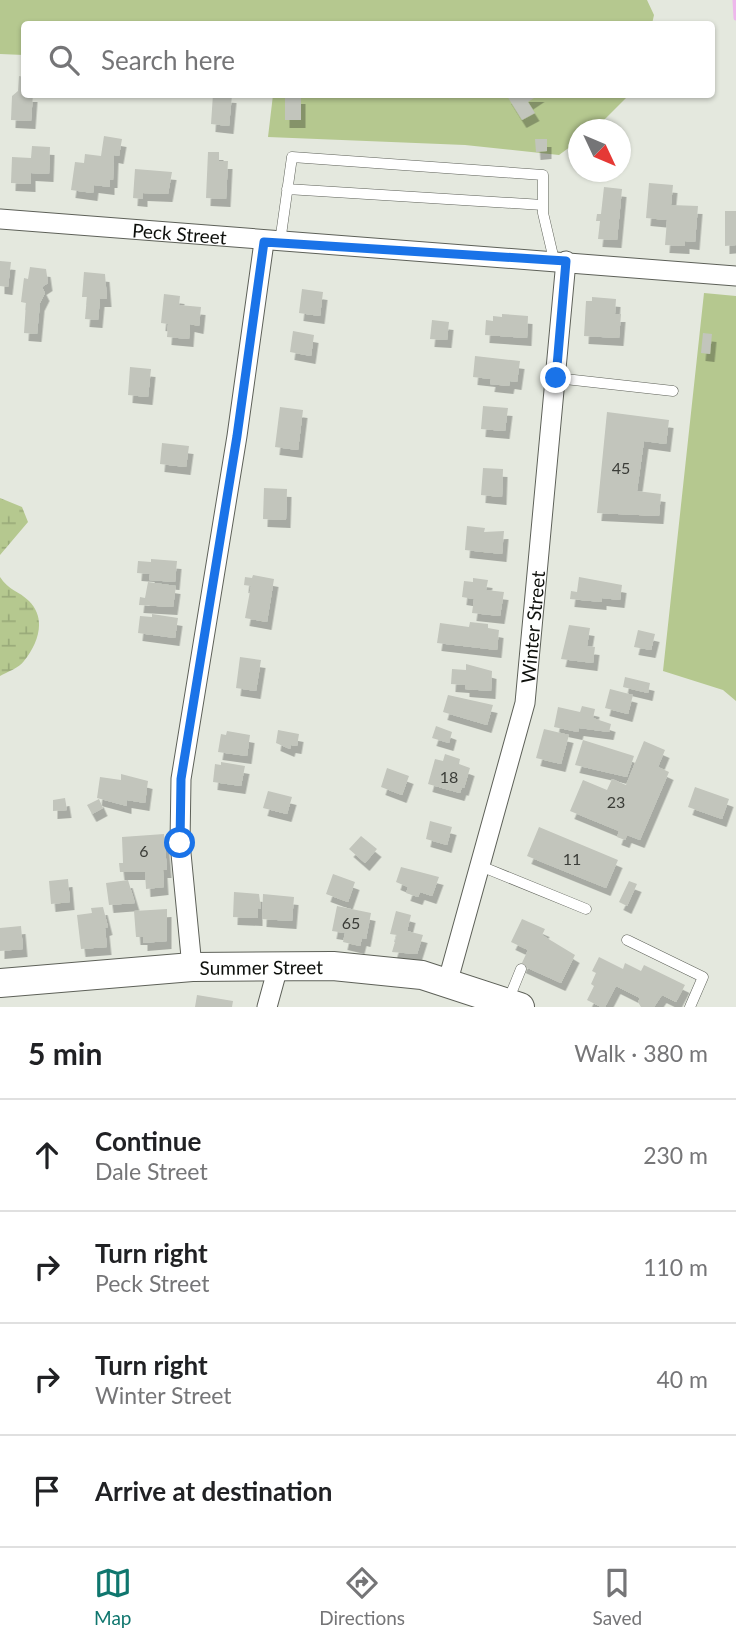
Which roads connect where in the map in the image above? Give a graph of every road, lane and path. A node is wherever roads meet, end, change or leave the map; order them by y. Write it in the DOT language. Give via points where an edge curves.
graph roads {
  1 [pos="287,189"];
  2 [pos="543,205"];
  3 [pos="0,219"];
  4 [pos="272,242"];
  5 [pos="560,260"];
  6 [pos="736,276"];
  7 [pos="556,378"];
  8 [pos="673,391"];
  9 [pos="478,865"];
  10 [pos="586,909"];
  11 [pos="627,940"];
  12 [pos="192,967"];
  13 [pos="278,968"];
  14 [pos="521,969"];
  15 [pos="0,983"];
  16 [pos="447,984"];
  17 [pos="504,1004"];
  18 [pos="267,1007"];
  19 [pos="690,1007"];
  1 -- 2 [label="lane"];
  1 -- 2 [label="lane" via="292,157 543,175"];
  1 -- 4 [label="lane"];
  2 -- 5 [label="lane"];
  3 -- 4 [label="street, Peck Street"];
  4 -- 5 [label="street, Peck Street"];
  4 -- 12 [label="street" via="181,779 180,843"];
  5 -- 6 [label="street, Peck Street"];
  5 -- 7 [label="street, Winter Street"];
  7 -- 8 [label="lane"];
  7 -- 9 [label="street, Winter Street" via="525,703"];
  9 -- 10 [label="lane"];
  9 -- 16 [label="street, Winter Street"];
  11 -- 19 [label="lane" via="703,977"];
  12 -- 13 [label="main road, Summer Street"];
  12 -- 15 [label="main road, Summer Street"];
  13 -- 16 [label="main road, Summer Street" via="359,968 422,975"];
  13 -- 18 [label="street"];
  14 -- 17 [label="lane"];
  16 -- 17 [label="main road, Summer Street"];
}
